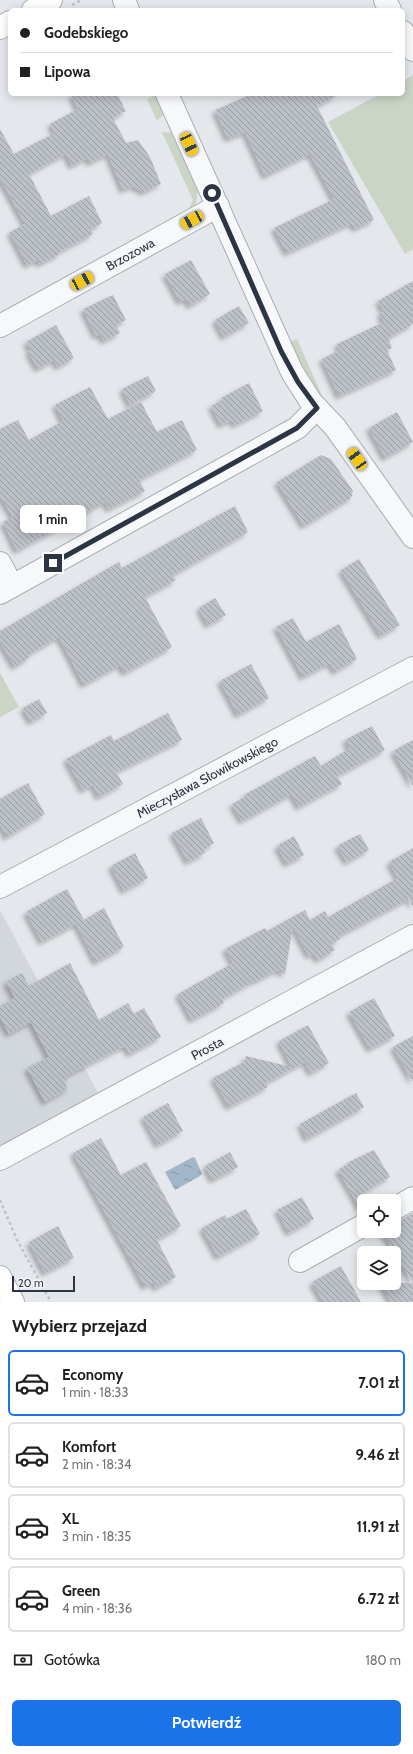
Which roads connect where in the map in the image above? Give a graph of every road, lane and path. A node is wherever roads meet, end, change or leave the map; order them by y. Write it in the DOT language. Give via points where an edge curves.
graph roads {
  1 [pos="51,0"];
  2 [pos="37,8"];
  3 [pos="405,36"];
  4 [pos="413,50"];
  5 [pos="168,96"];
  6 [pos="218,206"];
  7 [pos="0,326"];
  8 [pos="317,408"];
  9 [pos="413,537"];
  10 [pos="0,563"];
  11 [pos="6,589"];
  12 [pos="413,668"];
  13 [pos="0,887"];
  14 [pos="413,936"];
  15 [pos="0,1159"];
  16 [pos="413,1198"];
  17 [pos="0,1200"];
  18 [pos="401,1205"];
  19 [pos="357,1229"];
  20 [pos="300,1261"];
  21 [pos="0,1277"];
  22 [pos="13,1302"];
  23 [pos="51,1302"];
  1 -- 2 [label="street"];
  3 -- 4 [label="street"];
  5 -- 6 [label="street"];
  6 -- 7 [label="street, Brzozowa"];
  6 -- 8 [label="street" via="281,351 298,382"];
  8 -- 9 [label="street" via="335,427"];
  8 -- 11 [label="street" via="297,428"];
  10 -- 11 [label="street"];
  12 -- 13 [label="street, Mieczysława Słowikowskiego"];
  14 -- 15 [label="street, Prosta"];
  16 -- 18 [label="street"];
  17 -- 23 [label="path" via="17,1240"];
  19 -- 20 [label="street"];
  21 -- 22 [label="street"];
}
